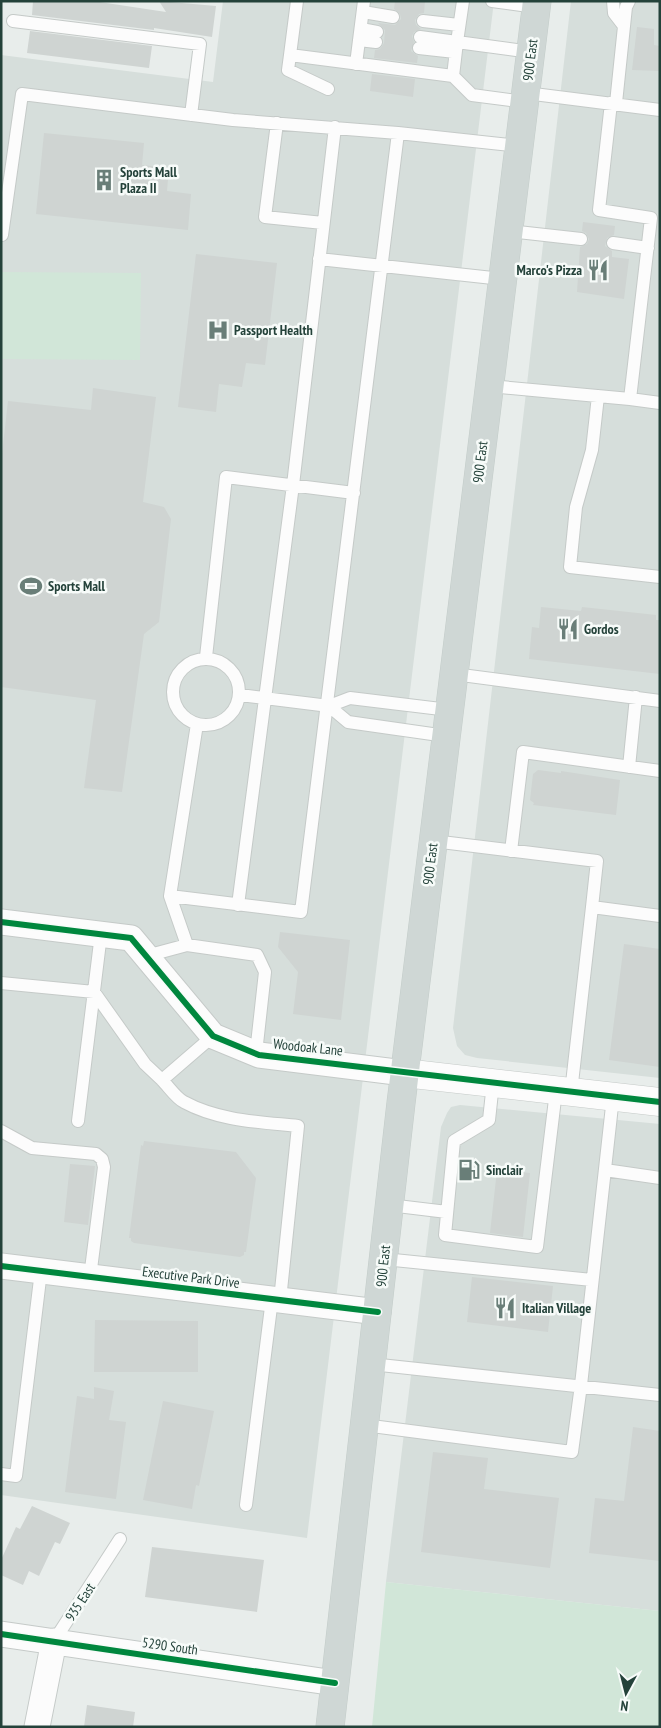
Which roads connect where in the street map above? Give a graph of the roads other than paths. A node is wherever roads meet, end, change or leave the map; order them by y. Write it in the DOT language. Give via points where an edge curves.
graph roads {
  1 [pos="297,1"];
  2 [pos="462,1"];
  3 [pos="492,1"];
  4 [pos="613,1"];
  5 [pos="629,1"];
  6 [pos="537,4"];
  7 [pos="364,7"];
  8 [pos="393,16"];
  9 [pos="423,20"];
  10 [pos="13,21"];
  11 [pos="459,25"];
  12 [pos="624,26"];
  13 [pos="360,35"];
  14 [pos="376,37"];
  15 [pos="420,42"];
  16 [pos="456,47"];
  17 [pos="531,52"];
  18 [pos="290,55"];
  19 [pos="356,64"];
  20 [pos="453,76"];
  21 [pos="328,89"];
  22 [pos="526,97"];
  23 [pos="613,103"];
  24 [pos="660,110"];
  25 [pos="191,115"];
  26 [pos="277,123"];
  27 [pos="335,127"];
  28 [pos="398,133"];
  29 [pos="519,146"];
  30 [pos="656,218"];
  31 [pos="324,223"];
  32 [pos="509,230"];
  33 [pos="2,235"];
  34 [pos="581,240"];
  35 [pos="613,243"];
  36 [pos="648,248"];
  37 [pos="319,259"];
  38 [pos="382,266"];
  39 [pos="502,279"];
  40 [pos="490,386"];
  41 [pos="598,396"];
  42 [pos="630,400"];
  43 [pos="660,403"];
  44 [pos="293,485"];
  45 [pos="354,493"];
  46 [pos="660,577"];
  47 [pos="206,657"];
  48 [pos="454,674"];
  49 [pos="240,695"];
  50 [pos="636,697"];
  51 [pos="266,698"];
  52 [pos="660,701"];
  53 [pos="329,706"];
  54 [pos="448,723"];
  55 [pos="197,724"];
  56 [pos="629,767"];
  57 [pos="660,771"];
  58 [pos="433,841"];
  59 [pos="511,851"];
  60 [pos="170,896"];
  61 [pos="238,905"];
  62 [pos="592,907"];
  63 [pos="660,916"];
  64 [pos="1,922"];
  65 [pos="101,934"];
  66 [pos="187,945"];
  67 [pos="146,956"];
  68 [pos="1,983"];
  69 [pos="94,992"];
  70 [pos="213,1036"];
  71 [pos="256,1053"];
  72 [pos="404,1073"];
  73 [pos="162,1080"];
  74 [pos="493,1083"];
  75 [pos="564,1091"];
  76 [pos="612,1097"];
  77 [pos="660,1102"];
  78 [pos="78,1121"];
  79 [pos="1,1131"];
  80 [pos="605,1170"];
  81 [pos="660,1178"];
  82 [pos="389,1205"];
  83 [pos="447,1212"];
  84 [pos="384,1259"];
  85 [pos="1,1266"];
  86 [pos="41,1271"];
  87 [pos="90,1277"];
  88 [pos="592,1280"];
  89 [pos="276,1300"];
  90 [pos="378,1312"];
  91 [pos="372,1364"];
  92 [pos="581,1385"];
  93 [pos="660,1395"];
  94 [pos="364,1425"];
  95 [pos="1,1474"];
  96 [pos="246,1505"];
  97 [pos="120,1539"];
  98 [pos="1,1634"];
  99 [pos="54,1641"];
  100 [pos="335,1683"];
  101 [pos="37,1727"];
  102 [pos="330,1727"];
  1 -- 18 [label="lane"];
  2 -- 11 [label="lane"];
  3 -- 6 [label="lane"];
  4 -- 12 [label="lane" via="614,13"];
  5 -- 12 [label="lane"];
  6 -- 17 [label="main road, 900 East"];
  7 -- 8 [label="lane"];
  7 -- 13 [label="lane"];
  9 -- 11 [label="lane"];
  10 -- 25 [label="lane" via="200,44"];
  11 -- 16 [label="lane"];
  12 -- 23 [label="lane"];
  13 -- 14 [label="lane"];
  13 -- 19 [label="lane"];
  15 -- 16 [label="lane"];
  16 -- 17 [label="lane"];
  16 -- 20 [label="lane"];
  17 -- 22 [label="main road, 900 East"];
  18 -- 19 [label="lane"];
  18 -- 21 [label="lane" via="288,70"];
  19 -- 20 [label="lane"];
  20 -- 22 [label="lane" via="472,95"];
  22 -- 23 [label="lane"];
  22 -- 29 [label="main road, 900 East"];
  23 -- 24 [label="lane"];
  23 -- 30 [label="lane" via="599,210"];
  25 -- 26 [label="lane"];
  25 -- 33 [label="lane" via="22,94"];
  26 -- 27 [label="lane"];
  26 -- 31 [label="lane" via="265,217"];
  27 -- 28 [label="lane"];
  27 -- 31 [label="lane"];
  28 -- 29 [label="lane"];
  28 -- 38 [label="lane"];
  29 -- 32 [label="main road, 900 East"];
  30 -- 36 [label="lane"];
  31 -- 37 [label="lane"];
  32 -- 34 [label="lane"];
  32 -- 39 [label="main road, 900 East"];
  35 -- 36 [label="lane"];
  36 -- 42 [label="lane"];
  37 -- 38 [label="lane"];
  37 -- 44 [label="lane"];
  38 -- 39 [label="lane"];
  38 -- 45 [label="lane"];
  39 -- 40 [label="main road, 900 East"];
  40 -- 41 [label="lane"];
  40 -- 48 [label="main road, 900 East"];
  41 -- 42 [label="lane"];
  41 -- 46 [label="lane" via="592,450 576,507 570,566"];
  42 -- 43 [label="lane"];
  44 -- 45 [label="lane"];
  44 -- 47 [label="lane" via="226,477"];
  44 -- 51 [label="lane"];
  45 -- 53 [label="lane"];
  47 -- 49 [label="lane" via="230,668"];
  47 -- 55 [label="lane" via="187,664 179,672 172,692 179,712"];
  48 -- 50 [label="lane"];
  48 -- 54 [label="main road, 900 East"];
  49 -- 51 [label="lane"];
  49 -- 55 [label="lane" via="227,718 208,726"];
  50 -- 52 [label="lane"];
  50 -- 56 [label="lane"];
  51 -- 53 [label="lane"];
  51 -- 61 [label="lane"];
  53 -- 54 [label="lane" via="350,698"];
  53 -- 54 [label="lane" via="348,722"];
  53 -- 61 [label="lane" via="301,912"];
  54 -- 58 [label="main road, 900 East"];
  55 -- 60 [label="lane"];
  56 -- 57 [label="lane"];
  56 -- 59 [label="lane" via="522,752"];
  58 -- 59 [label="lane"];
  58 -- 72 [label="main road, 900 East"];
  59 -- 62 [label="lane" via="597,861"];
  60 -- 61 [label="lane"];
  60 -- 66 [label="lane"];
  62 -- 63 [label="lane"];
  62 -- 75 [label="lane"];
  64 -- 65 [label="street, Woodoak Lane"];
  65 -- 67 [label="street, Woodoak Lane" via="131,938"];
  65 -- 69 [label="lane"];
  66 -- 67 [label="lane"];
  66 -- 71 [label="lane" via="257,954 265,972"];
  67 -- 70 [label="street, Woodoak Lane"];
  68 -- 69 [label="lane"];
  69 -- 73 [label="lane" via="145,1064"];
  69 -- 78 [label="lane"];
  70 -- 71 [label="street, Woodoak Lane"];
  70 -- 73 [label="lane"];
  71 -- 72 [label="street, Woodoak Lane"];
  72 -- 74 [label="street, Woodoak Lane"];
  72 -- 82 [label="main road, 900 East"];
  73 -- 89 [label="lane" via="182,1102 214,1114 298,1126"];
  74 -- 75 [label="street, Woodoak Lane"];
  74 -- 83 [label="lane" via="489,1120 454,1141"];
  75 -- 76 [label="street, Woodoak Lane"];
  75 -- 83 [label="lane" via="537,1247 445,1235"];
  76 -- 77 [label="street, Woodoak Lane"];
  76 -- 80 [label="lane"];
  79 -- 87 [label="lane" via="32,1148 96,1154 102,1159 104,1167"];
  80 -- 81 [label="lane"];
  80 -- 88 [label="lane"];
  82 -- 83 [label="lane"];
  82 -- 84 [label="main road, 900 East"];
  84 -- 88 [label="lane"];
  84 -- 90 [label="main road, 900 East"];
  85 -- 86 [label="street, Executive Park Drive"];
  86 -- 87 [label="street, Executive Park Drive"];
  86 -- 95 [label="lane" via="16,1476"];
  87 -- 89 [label="street, Executive Park Drive"];
  88 -- 92 [label="lane"];
  89 -- 90 [label="street, Executive Park Drive"];
  89 -- 96 [label="lane"];
  90 -- 91 [label="main road, 900 East"];
  91 -- 92 [label="lane"];
  91 -- 94 [label="main road, 900 East"];
  92 -- 93 [label="lane"];
  92 -- 94 [label="lane" via="572,1452"];
  94 -- 100 [label="main road, 900 East"];
  97 -- 99 [label="lane, 935 East"];
  98 -- 99 [label="street, 5290 South"];
  99 -- 100 [label="street, 5290 South"];
  99 -- 101 [label="street, 935 East"];
  100 -- 102 [label="main road, 900 East"];
}
